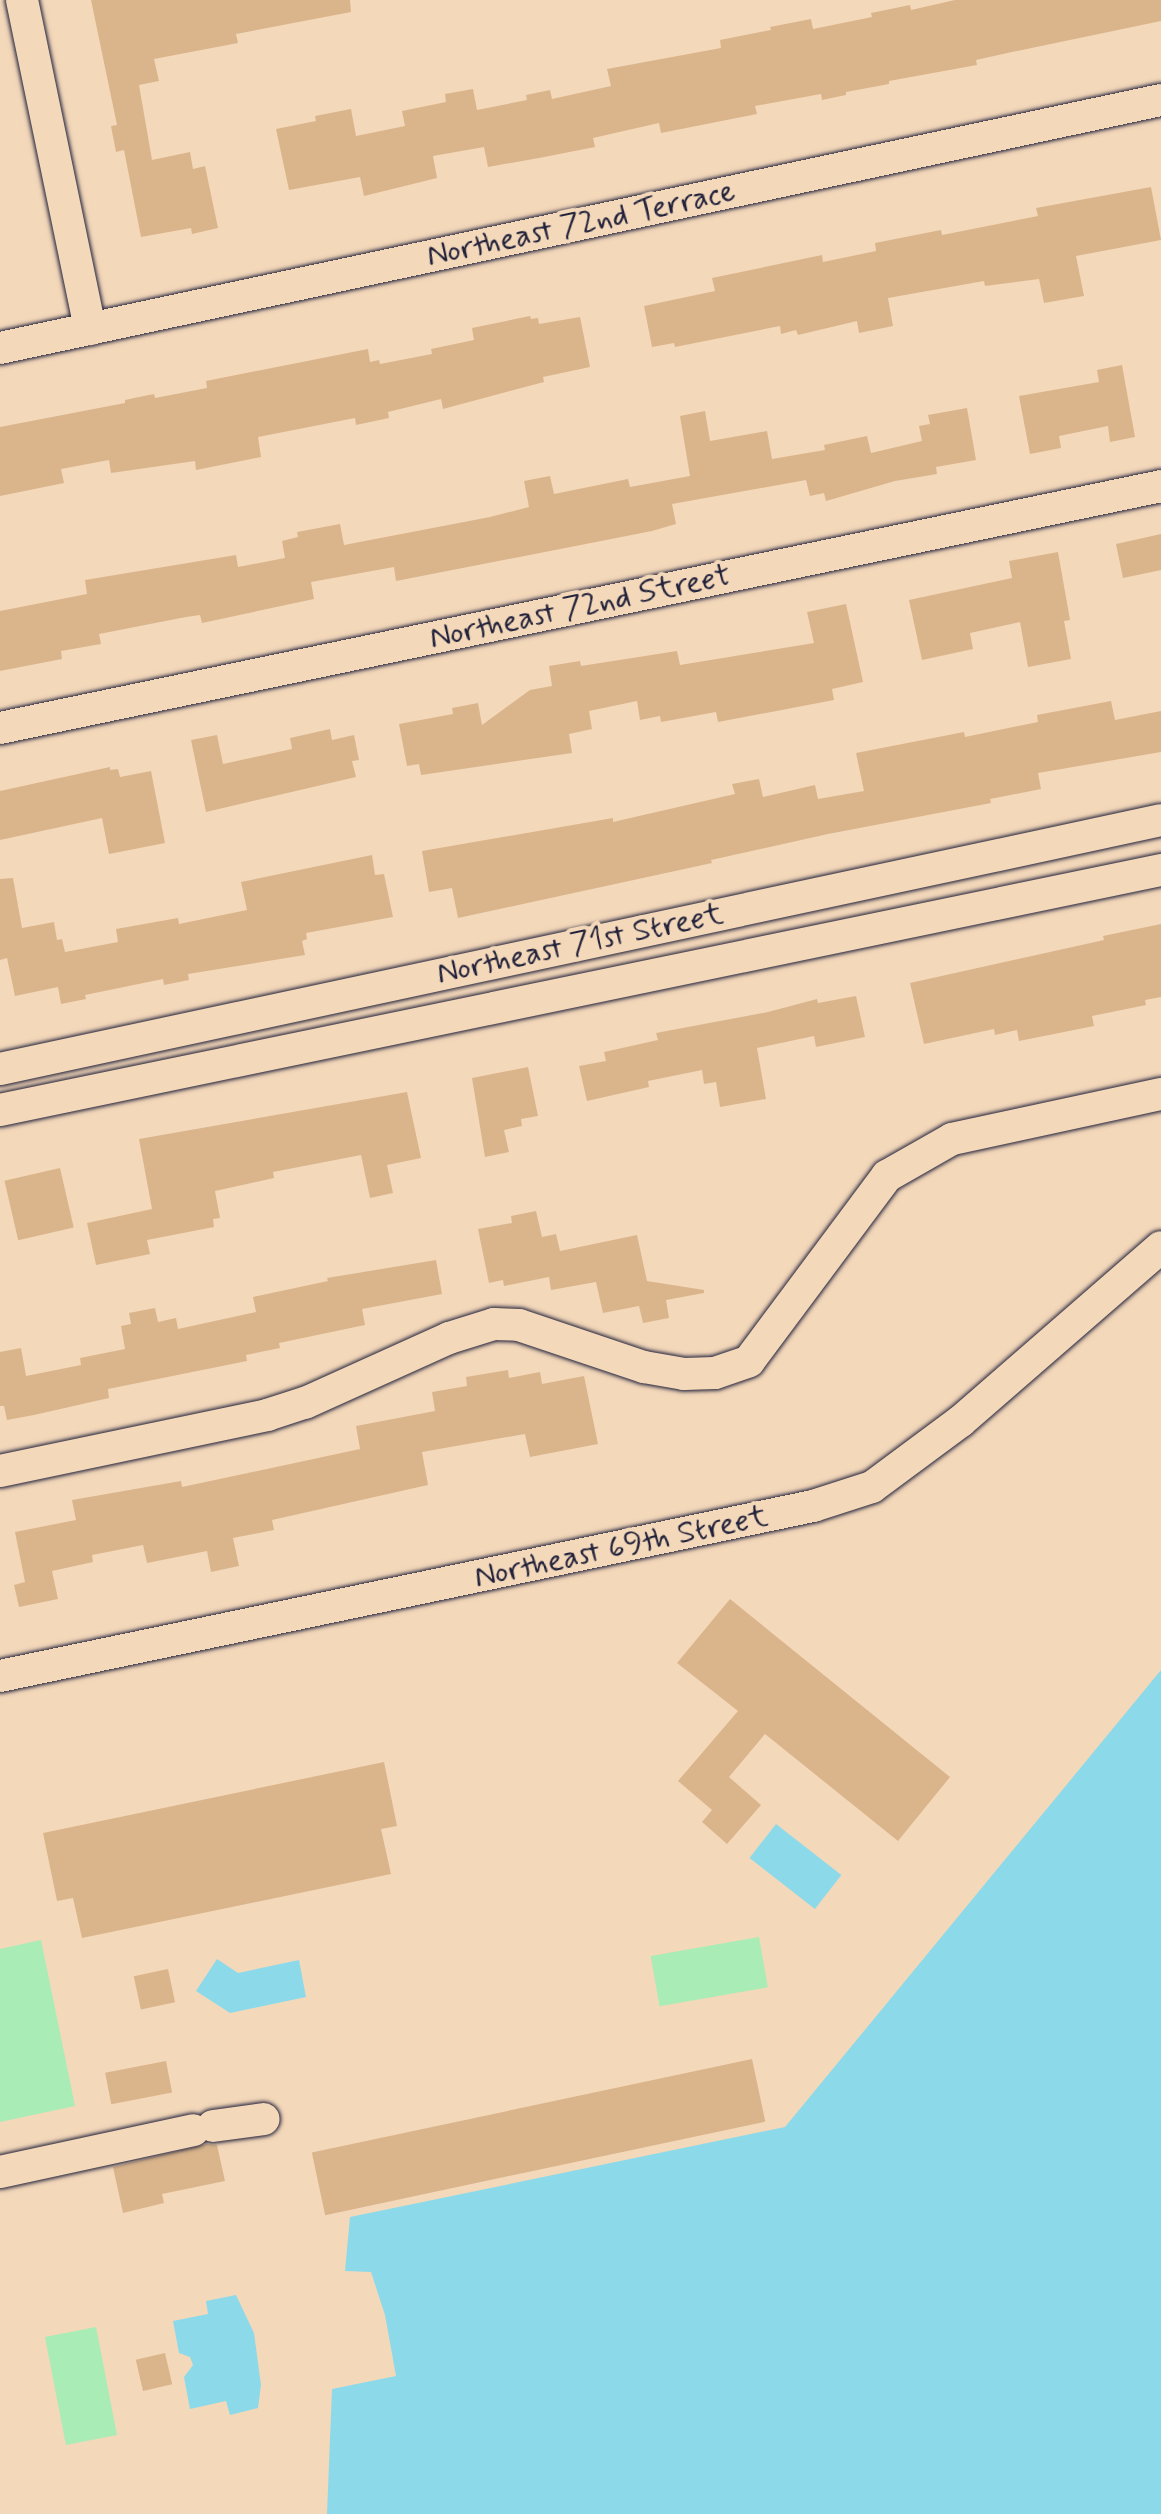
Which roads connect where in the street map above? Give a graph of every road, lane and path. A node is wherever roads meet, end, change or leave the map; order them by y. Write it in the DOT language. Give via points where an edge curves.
graph roads {
  1 [pos="22,0"];
  2 [pos="1161,100"];
  3 [pos="90,329"];
  4 [pos="0,348"];
  5 [pos="1161,486"];
  6 [pos="0,728"];
  7 [pos="1161,820"];
  8 [pos="1161,870"];
  9 [pos="0,1069"];
  10 [pos="1161,1094"];
  11 [pos="0,1110"];
  12 [pos="1161,1247"];
  13 [pos="0,1471"];
  14 [pos="0,1676"];
  15 [pos="264,2119"];
  16 [pos="0,2172"];
  1 -- 3 [label="street"];
  2 -- 3 [label="street, Northeast 72nd Terrace"];
  3 -- 4 [label="street, Northeast 72nd Terrace"];
  5 -- 6 [label="street, Northeast 72nd Street"];
  7 -- 9 [label="street, Northeast 71st Street"];
  8 -- 11 [label="street, Northeast 71st Street"];
  10 -- 13 [label="street" via="952,1139 887,1176 749,1361 715,1373 644,1367 519,1325 494,1324 267,1415"];
  12 -- 14 [label="street, Northeast 69th Street" via="961,1421 872,1487 813,1506"];
  15 -- 16 [label="street"];
}
